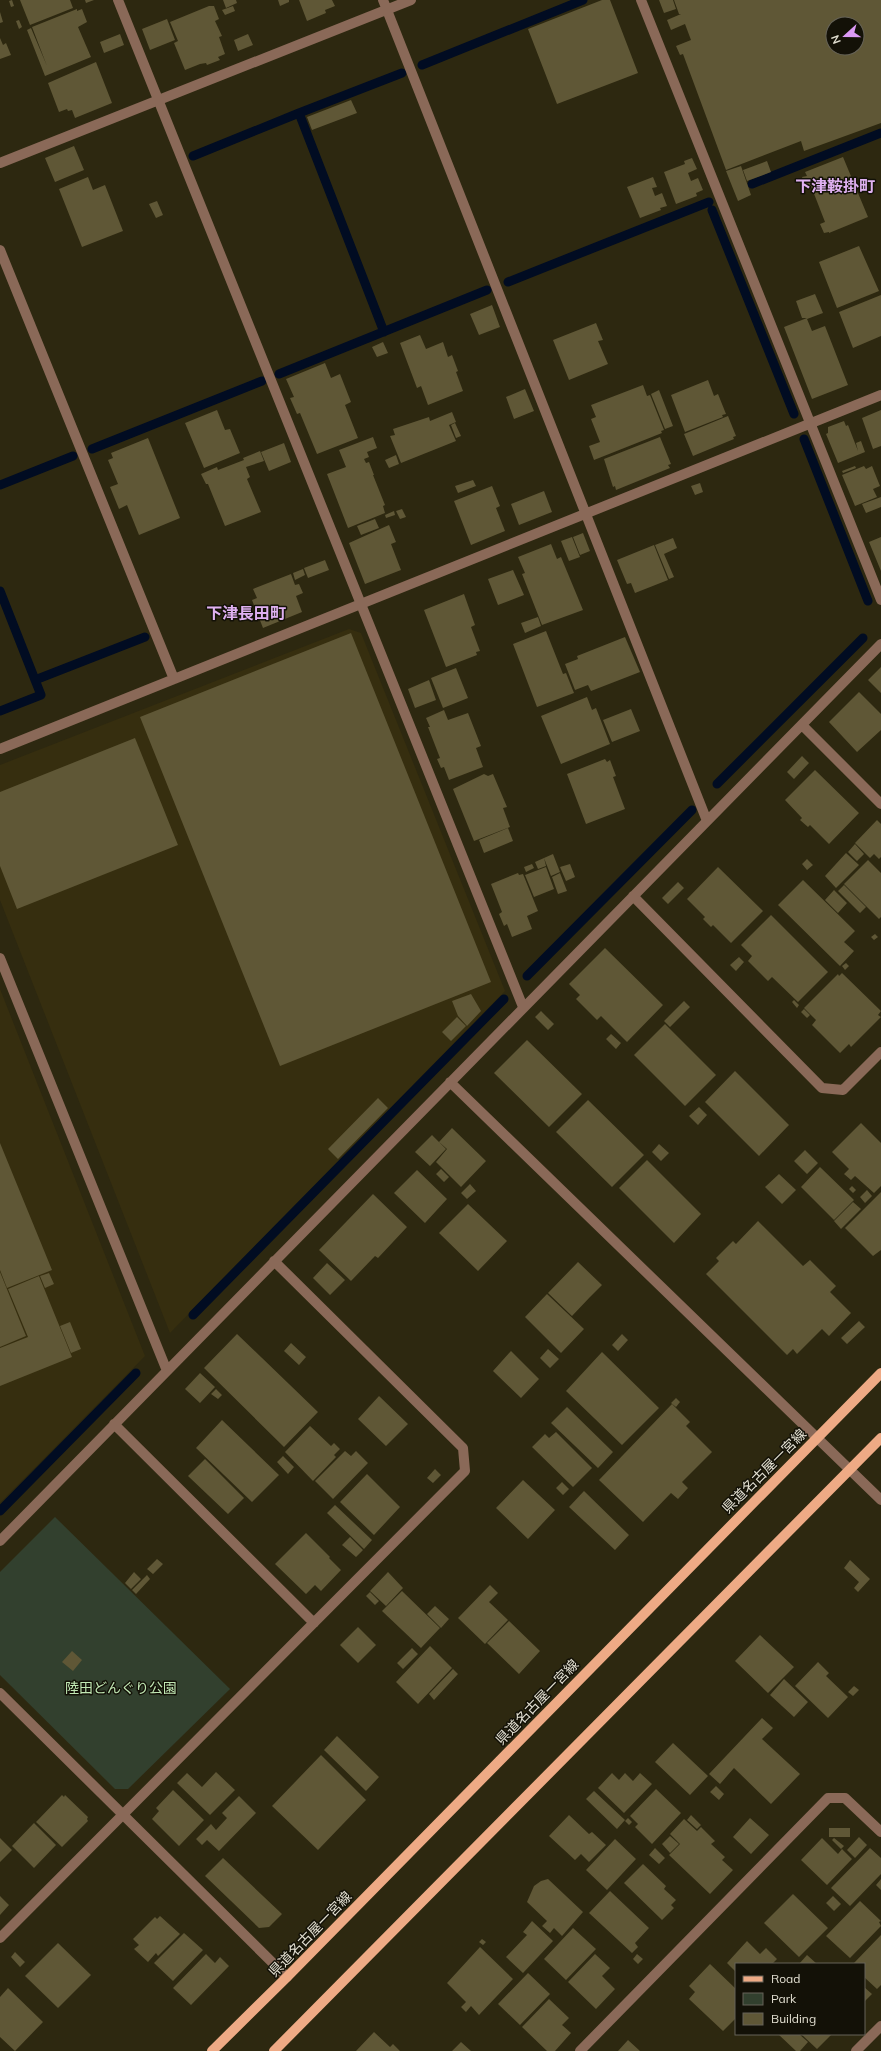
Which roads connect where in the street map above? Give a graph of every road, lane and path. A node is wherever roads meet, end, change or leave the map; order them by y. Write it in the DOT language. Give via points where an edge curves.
graph roads {
  1 [pos="118,0"];
  2 [pos="411,0"];
  3 [pos="641,0"];
  4 [pos="385,5"];
  5 [pos="158,100"];
  6 [pos="0,163"];
  7 [pos="0,250"];
  8 [pos="881,395"];
  9 [pos="810,424"];
  10 [pos="586,514"];
  11 [pos="881,600"];
  12 [pos="361,604"];
  13 [pos="881,644"];
  14 [pos="174,679"];
  15 [pos="802,725"];
  16 [pos="0,748"];
  17 [pos="881,804"];
  18 [pos="706,821"];
  19 [pos="633,896"];
  20 [pos="0,958"];
  21 [pos="523,1008"];
  22 [pos="881,1052"];
  23 [pos="450,1082"];
  24 [pos="274,1261"];
  25 [pos="167,1371"];
  26 [pos="881,1373"];
  27 [pos="114,1424"];
  28 [pos="816,1438"];
  29 [pos="881,1438"];
  30 [pos="849,1470"];
  31 [pos="881,1500"];
  32 [pos="0,1541"];
  33 [pos="314,1623"];
  34 [pos="0,1693"];
  35 [pos="122,1816"];
  36 [pos="881,1832"];
  37 [pos="0,1938"];
  38 [pos="287,1977"];
  39 [pos="881,2026"];
  40 [pos="212,2051"];
  41 [pos="274,2051"];
  42 [pos="580,2051"];
  43 [pos="856,2051"];
  1 -- 5 [label="street"];
  2 -- 4 [label="street"];
  3 -- 9 [label="street"];
  4 -- 5 [label="street"];
  4 -- 10 [label="street"];
  5 -- 6 [label="street"];
  5 -- 12 [label="street"];
  7 -- 14 [label="street"];
  8 -- 9 [label="street"];
  9 -- 10 [label="street"];
  9 -- 11 [label="street"];
  10 -- 12 [label="street"];
  10 -- 18 [label="street"];
  12 -- 14 [label="street"];
  12 -- 21 [label="street"];
  13 -- 15 [label="street"];
  14 -- 16 [label="street"];
  15 -- 17 [label="street"];
  15 -- 18 [label="street"];
  18 -- 19 [label="street"];
  19 -- 21 [label="street"];
  19 -- 22 [label="street" via="822,1088 843,1090"];
  20 -- 25 [label="street"];
  21 -- 23 [label="street"];
  23 -- 24 [label="street"];
  23 -- 28 [label="street"];
  24 -- 25 [label="street"];
  24 -- 33 [label="street" via="463,1448 465,1471"];
  25 -- 27 [label="street"];
  26 -- 28 [label="main road, 県道名古屋一宮線"];
  27 -- 32 [label="street"];
  27 -- 33 [label="street"];
  28 -- 30 [label="street"];
  28 -- 38 [label="main road, 県道名古屋一宮線"];
  29 -- 30 [label="main road"];
  30 -- 31 [label="street"];
  30 -- 41 [label="main road"];
  33 -- 35 [label="street"];
  34 -- 35 [label="street"];
  35 -- 37 [label="street"];
  35 -- 38 [label="street"];
  36 -- 42 [label="street" via="845,1798 828,1798"];
  38 -- 40 [label="main road, 県道名古屋一宮線"];
  39 -- 43 [label="street"];
}
